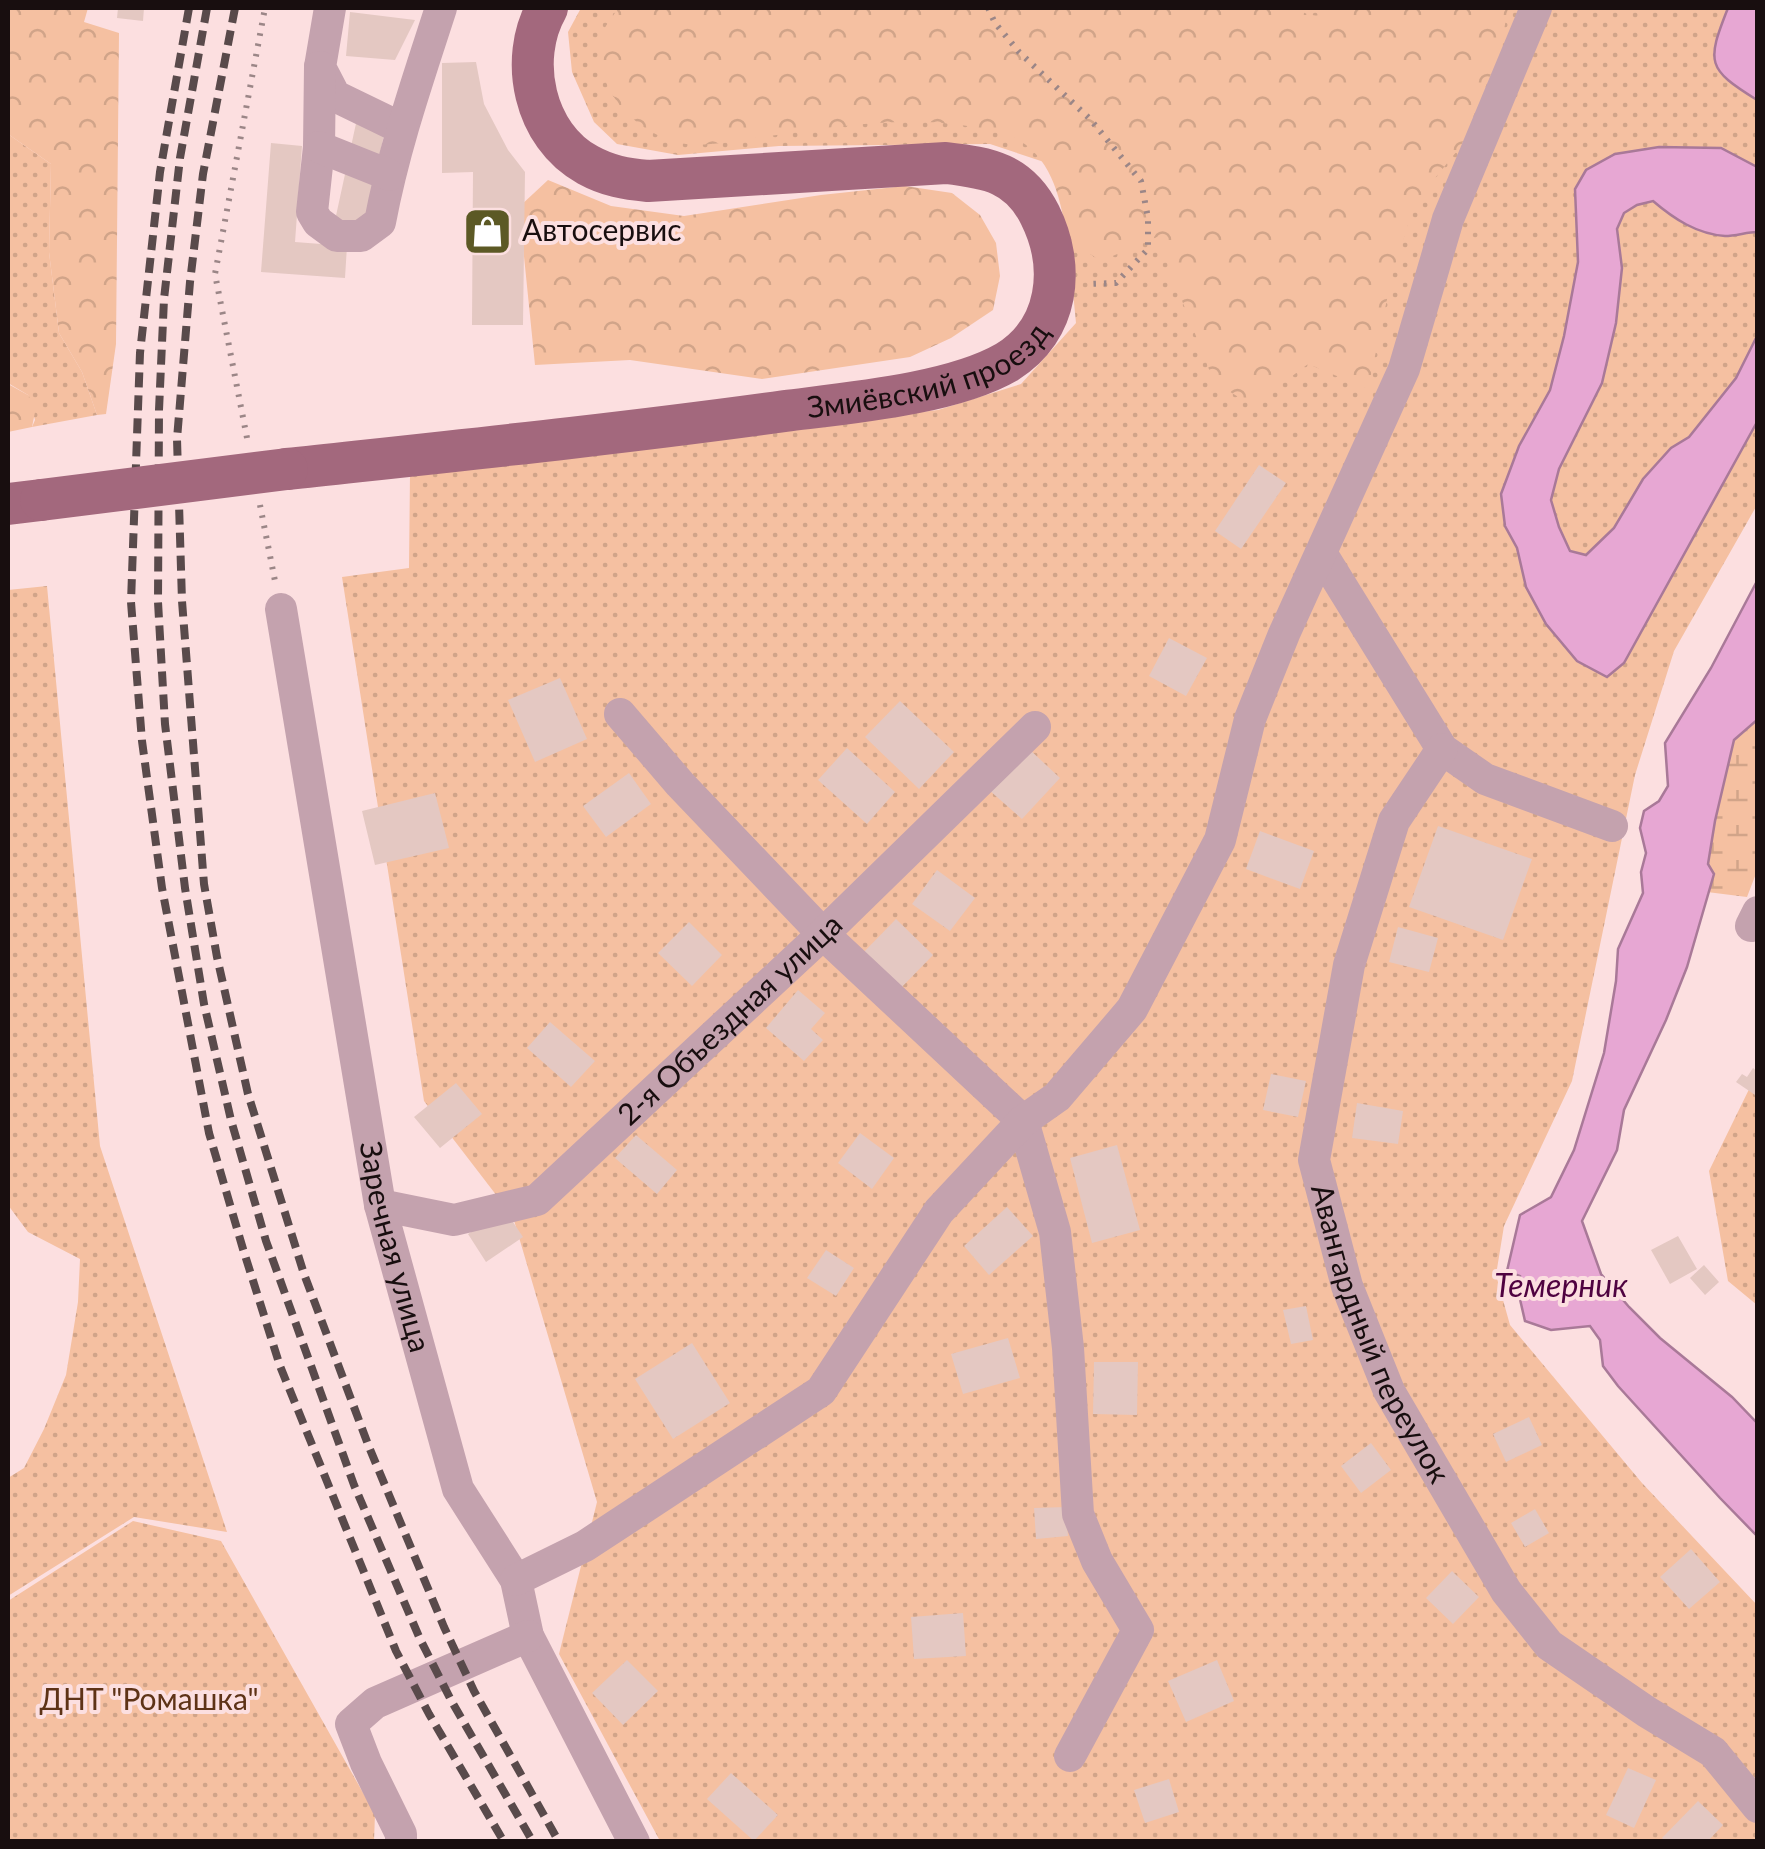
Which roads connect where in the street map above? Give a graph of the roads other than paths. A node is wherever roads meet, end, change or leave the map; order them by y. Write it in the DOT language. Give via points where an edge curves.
graph roads {
  1 [pos="330,8"];
  2 [pos="442,8"];
  3 [pos="547,8"];
  4 [pos="1536,8"];
  5 [pos="320,67"];
  6 [pos="401,128"];
  7 [pos="319,147"];
  8 [pos="389,174"];
  9 [pos="24,502"];
  10 [pos="1321,553"];
  11 [pos="281,609"];
  12 [pos="620,714"];
  13 [pos="1035,726"];
  14 [pos="1442,748"];
  15 [pos="1612,826"];
  16 [pos="822,934"];
  17 [pos="1023,1121"];
  18 [pos="380,1206"];
  19 [pos="516,1580"];
  20 [pos="528,1636"];
  21 [pos="1070,1756"];
  22 [pos="1758,1807"];
  23 [pos="401,1842"];
  24 [pos="634,1842"];
  1 -- 5 [label="street"];
  2 -- 6 [label="street"];
  3 -- 9 [label="main road, Змиёвский проезд, bridge" via="533,70 548,127 585,164 614,177 648,181 946,163 986,168 1013,181 1033,201 1053,256 1050,314 1035,339 974,377 858,402 273,483"];
  4 -- 10 [label="street" via="1448,219 1404,369"];
  5 -- 6 [label="street" via="335,96"];
  5 -- 7 [label="street"];
  6 -- 8 [label="street"];
  7 -- 8 [label="street"];
  7 -- 8 [label="street" via="312,212 337,236 361,236 380,222"];
  10 -- 14 [label="street"];
  10 -- 17 [label="street" via="1250,719 1220,840 1132,1009 1058,1098"];
  11 -- 18 [label="street, Заречная улица"];
  12 -- 16 [label="street"];
  13 -- 16 [label="street, 2-я Объездная улица"];
  14 -- 15 [label="street" via="1485,779"];
  14 -- 22 [label="street, Авангардный переулок" via="1394,821 1349,964 1338,1023 1314,1160 1347,1286 1390,1390 1506,1591 1549,1645 1712,1752"];
  16 -- 17 [label="street"];
  16 -- 18 [label="street, 2-я Объездная улица" via="537,1200 454,1220"];
  17 -- 19 [label="street" via="940,1210 821,1390 585,1546"];
  17 -- 21 [label="street" via="1055,1232 1078,1514 1138,1630"];
  18 -- 19 [label="street, Заречная улица" via="458,1489"];
  19 -- 20 [label="street, Заречная улица"];
  20 -- 23 [label="street" via="376,1703 351,1724"];
  20 -- 24 [label="street, Заречная улица"];
}
